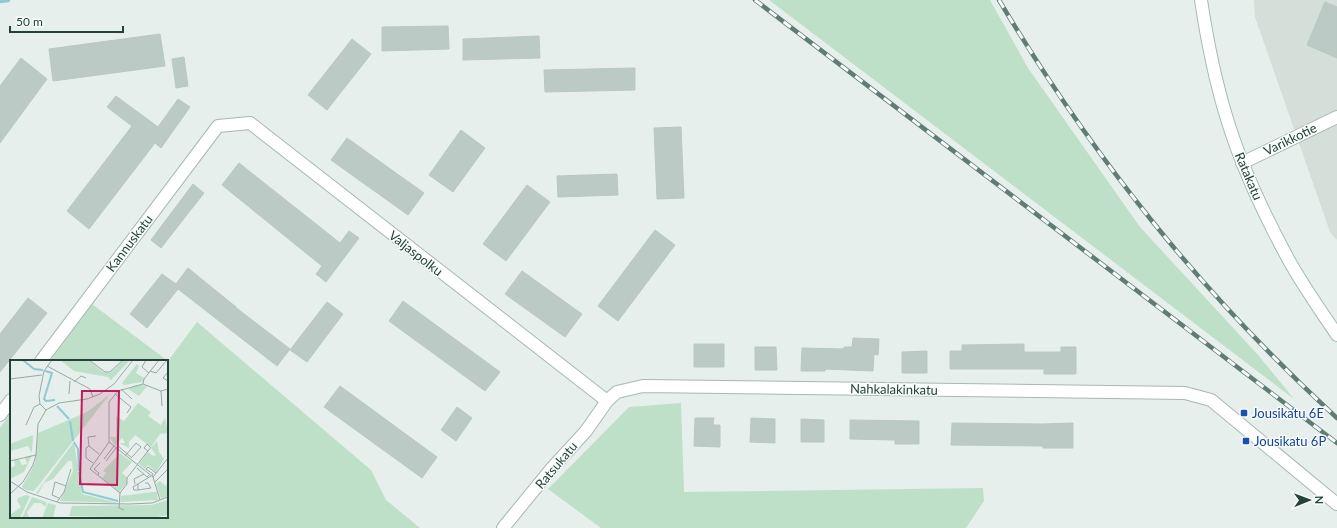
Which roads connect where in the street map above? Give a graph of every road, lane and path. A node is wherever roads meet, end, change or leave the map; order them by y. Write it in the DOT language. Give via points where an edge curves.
graph roads {
  1 [pos="1201,0"];
  2 [pos="1337,117"];
  3 [pos="218,126"];
  4 [pos="1242,162"];
  5 [pos="1337,335"];
  6 [pos="42,360"];
  7 [pos="10,401"];
  8 [pos="608,401"];
  9 [pos="0,415"];
  10 [pos="1337,504"];
  11 [pos="503,528"];
  1 -- 4 [label="street, Ratakatu" via="1214,72"];
  2 -- 4 [label="street, Varikkotie"];
  3 -- 6 [label="street, Kannuskatu"];
  3 -- 8 [label="street, Valjaspolku" via="250,123"];
  4 -- 5 [label="street, Ratakatu" via="1285,254"];
  7 -- 9 [label="street"];
  8 -- 10 [label="street, Nahkalakinkatu" via="617,392 643,386 1185,393 1211,400"];
  8 -- 11 [label="street, Ratsukatu"];
}
